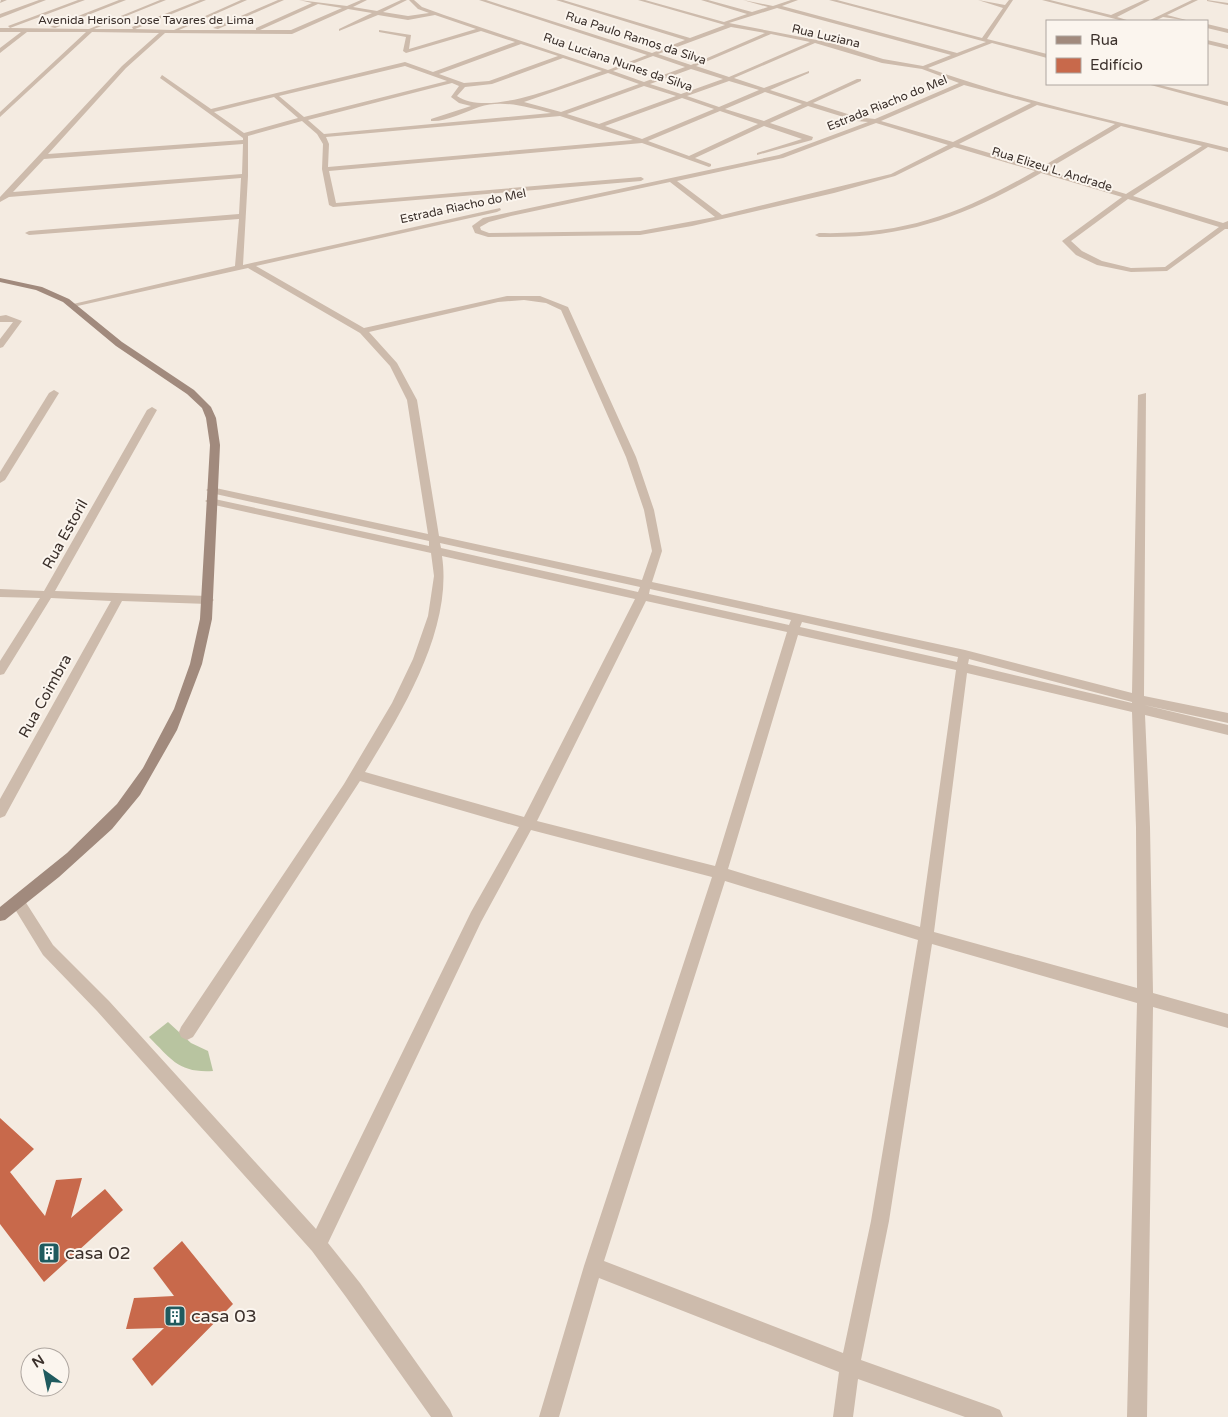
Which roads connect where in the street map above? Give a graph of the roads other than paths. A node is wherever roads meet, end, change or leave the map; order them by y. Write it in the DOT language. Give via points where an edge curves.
graph roads {
  1 [pos="5,0"];
  2 [pos="44,0"];
  3 [pos="83,0"];
  4 [pos="124,0"];
  5 [pos="164,0"];
  6 [pos="204,0"];
  7 [pos="245,0"];
  8 [pos="282,0"];
  9 [pos="301,0"];
  10 [pos="366,0"];
  11 [pos="405,0"];
  12 [pos="411,0"];
  13 [pos="481,0"];
  14 [pos="558,0"];
  15 [pos="640,0"];
  16 [pos="703,0"];
  17 [pos="745,0"];
  18 [pos="831,0"];
  19 [pos="980,0"];
  20 [pos="1011,0"];
  21 [pos="1044,0"];
  22 [pos="1148,0"];
  23 [pos="1196,0"];
  24 [pos="1209,0"];
  25 [pos="790,1"];
  26 [pos="0,2"];
  27 [pos="317,3"];
  28 [pos="1085,4"];
  29 [pos="1228,4"];
  30 [pos="774,6"];
  31 [pos="348,7"];
  32 [pos="1006,7"];
  33 [pos="1077,8"];
  34 [pos="376,12"];
  35 [pos="434,13"];
  36 [pos="752,14"];
  37 [pos="0,16"];
  38 [pos="1163,16"];
  39 [pos="1112,17"];
  40 [pos="408,18"];
  41 [pos="1124,20"];
  42 [pos="1153,20"];
  43 [pos="1183,20"];
  44 [pos="725,23"];
  45 [pos="732,24"];
  46 [pos="1208,26"];
  47 [pos="481,29"];
  48 [pos="1,30"];
  49 [pos="26,30"];
  50 [pos="46,30"];
  51 [pos="88,30"];
  52 [pos="341,30"];
  53 [pos="1228,30"];
  54 [pos="127,31"];
  55 [pos="164,31"];
  56 [pos="208,31"];
  57 [pos="253,31"];
  58 [pos="770,33"];
  59 [pos="689,40"];
  60 [pos="983,40"];
  61 [pos="521,42"];
  62 [pos="991,42"];
  63 [pos="1208,42"];
  64 [pos="813,43"];
  65 [pos="1214,44"];
  66 [pos="1208,47"];
  67 [pos="1228,47"];
  68 [pos="0,51"];
  69 [pos="652,55"];
  70 [pos="957,55"];
  71 [pos="564,56"];
  72 [pos="1046,56"];
  73 [pos="690,67"];
  74 [pos="923,68"];
  75 [pos="609,71"];
  76 [pos="807,72"];
  77 [pos="434,74"];
  78 [pos="162,77"];
  79 [pos="728,79"];
  80 [pos="859,80"];
  81 [pos="454,81"];
  82 [pos="964,83"];
  83 [pos="646,84"];
  84 [pos="463,85"];
  85 [pos="1154,85"];
  86 [pos="764,91"];
  87 [pos="274,95"];
  88 [pos="683,96"];
  89 [pos="516,102"];
  90 [pos="805,103"];
  91 [pos="1036,103"];
  92 [pos="1228,104"];
  93 [pos="479,106"];
  94 [pos="209,110"];
  95 [pos="722,110"];
  96 [pos="561,114"];
  97 [pos="0,116"];
  98 [pos="303,119"];
  99 [pos="856,119"];
  100 [pos="870,122"];
  101 [pos="1121,123"];
  102 [pos="763,124"];
  103 [pos="600,126"];
  104 [pos="406,128"];
  105 [pos="321,136"];
  106 [pos="244,138"];
  107 [pos="808,139"];
  108 [pos="643,142"];
  109 [pos="819,143"];
  110 [pos="1207,144"];
  111 [pos="949,146"];
  112 [pos="1228,150"];
  113 [pos="40,157"];
  114 [pos="689,158"];
  115 [pos="708,165"];
  116 [pos="325,169"];
  117 [pos="1035,173"];
  118 [pos="245,176"];
  119 [pos="641,179"];
  120 [pos="670,179"];
  121 [pos="7,195"];
  122 [pos="0,200"];
  123 [pos="1124,200"];
  124 [pos="243,216"];
  125 [pos="721,218"];
  126 [pos="1225,228"];
  127 [pos="29,233"];
  128 [pos="819,235"];
  129 [pos="244,266"];
  130 [pos="0,280"];
  131 [pos="73,306"];
  132 [pos="0,319"];
  133 [pos="363,332"];
  134 [pos="0,345"];
  135 [pos="54,393"];
  136 [pos="1143,395"];
  137 [pos="152,410"];
  138 [pos="0,480"];
  139 [pos="211,496"];
  140 [pos="436,545"];
  141 [pos="644,591"];
  142 [pos="0,592"];
  143 [pos="48,594"];
  144 [pos="119,596"];
  145 [pos="208,600"];
  146 [pos="795,624"];
  147 [pos="963,660"];
  148 [pos="0,671"];
  149 [pos="1138,704"];
  150 [pos="1228,718"];
  151 [pos="1228,730"];
  152 [pos="356,775"];
  153 [pos="0,812"];
  154 [pos="528,824"];
  155 [pos="720,873"];
  156 [pos="18,902"];
  157 [pos="0,915"];
  158 [pos="926,936"];
  159 [pos="1145,998"];
  160 [pos="1228,1021"];
  161 [pos="187,1032"];
  162 [pos="318,1245"];
  163 [pos="593,1266"];
  164 [pos="850,1366"];
  165 [pos="444,1417"];
  166 [pos="548,1417"];
  167 [pos="843,1417"];
  168 [pos="993,1417"];
  169 [pos="1137,1417"];
  1 -- 26 [label="street"];
  2 -- 37 [label="street"];
  3 -- 48 [label="street"];
  4 -- 50 [label="street"];
  5 -- 51 [label="street"];
  6 -- 54 [label="street"];
  7 -- 55 [label="street"];
  8 -- 56 [label="street"];
  9 -- 27 [label="street"];
  10 -- 31 [label="street"];
  11 -- 34 [label="street"];
  12 -- 35 [label="street, Rua Luciana Nunes da Silva" via="420,8"];
  13 -- 69 [label="street, Rua Paulo Ramos da Silva"];
  14 -- 59 [label="street"];
  15 -- 44 [label="street, Rua Luziana"];
  16 -- 36 [label="street"];
  17 -- 30 [label="street"];
  18 -- 60 [label="street"];
  19 -- 32 [label="street"];
  20 -- 32 [label="street"];
  21 -- 33 [label="street"];
  22 -- 39 [label="street"];
  23 -- 38 [label="street"];
  24 -- 29 [label="street"];
  25 -- 30 [label="street"];
  27 -- 31 [label="street"];
  27 -- 57 [label="street"];
  28 -- 33 [label="street"];
  30 -- 36 [label="street"];
  30 -- 70 [label="street"];
  31 -- 34 [label="street"];
  31 -- 57 [label="street, Avenida Herison Jose Tavares de Lima" via="292,32"];
  32 -- 60 [label="street"];
  33 -- 39 [label="street"];
  34 -- 40 [label="street"];
  34 -- 52 [label="street"];
  35 -- 40 [label="street"];
  35 -- 47 [label="street, Rua Luciana Nunes da Silva"];
  36 -- 44 [label="street"];
  38 -- 42 [label="street"];
  38 -- 43 [label="street"];
  39 -- 41 [label="street"];
  40 -- 47 [label="street" via="381,30 409,36 408,51"];
  44 -- 45 [label="street, Rua Luziana"];
  45 -- 58 [label="street, Rua Luziana"];
  45 -- 59 [label="street"];
  46 -- 53 [label="street"];
  47 -- 61 [label="street, Rua Luciana Nunes da Silva"];
  48 -- 49 [label="street, Avenida Herison Jose Tavares de Lima"];
  49 -- 50 [label="street, Avenida Herison Jose Tavares de Lima"];
  49 -- 68 [label="street"];
  50 -- 51 [label="street, Avenida Herison Jose Tavares de Lima"];
  51 -- 54 [label="street, Avenida Herison Jose Tavares de Lima"];
  51 -- 97 [label="street"];
  54 -- 55 [label="street, Avenida Herison Jose Tavares de Lima"];
  55 -- 56 [label="street, Avenida Herison Jose Tavares de Lima"];
  55 -- 113 [label="street" via="124,67"];
  56 -- 57 [label="street, Avenida Herison Jose Tavares de Lima"];
  58 -- 64 [label="street, Rua Luziana"];
  58 -- 73 [label="street"];
  59 -- 69 [label="street"];
  60 -- 62 [label="street"];
  61 -- 71 [label="street, Rua Luciana Nunes da Silva"];
  61 -- 77 [label="street"];
  62 -- 70 [label="street, Estrada Riacho do Mel"];
  62 -- 72 [label="street"];
  63 -- 65 [label="street"];
  64 -- 74 [label="street, Rua Luziana"];
  64 -- 79 [label="street, Rua Paulo Ramos da Silva"];
  65 -- 66 [label="street"];
  65 -- 67 [label="street"];
  69 -- 73 [label="street, Rua Paulo Ramos da Silva"];
  69 -- 75 [label="street"];
  70 -- 74 [label="street, Estrada Riacho do Mel"];
  71 -- 75 [label="street, Rua Luciana Nunes da Silva"];
  71 -- 84 [label="street" via="490,83"];
  73 -- 79 [label="street, Rua Paulo Ramos da Silva"];
  73 -- 83 [label="street"];
  74 -- 82 [label="street, Rua Luziana"];
  75 -- 83 [label="street, Rua Luciana Nunes da Silva"];
  75 -- 89 [label="street"];
  76 -- 86 [label="street"];
  77 -- 81 [label="street"];
  77 -- 87 [label="street" via="404,64"];
  78 -- 94 [label="street"];
  79 -- 86 [label="street, Rua Paulo Ramos da Silva"];
  79 -- 88 [label="street, Rua Paulo Ramos da Silva"];
  80 -- 90 [label="street"];
  81 -- 84 [label="street"];
  81 -- 98 [label="street"];
  82 -- 91 [label="street, Rua Luziana"];
  82 -- 100 [label="street, Estrada Riacho do Mel"];
  83 -- 88 [label="street, Rua Luciana Nunes da Silva"];
  83 -- 96 [label="street"];
  84 -- 93 [label="street" via="453,96 464,103"];
  85 -- 92 [label="street"];
  86 -- 90 [label="street, Rua Paulo Ramos da Silva"];
  86 -- 95 [label="street"];
  87 -- 94 [label="street"];
  87 -- 98 [label="street"];
  88 -- 95 [label="street, Rua Luciana Nunes da Silva"];
  88 -- 103 [label="street, Rua Paulo Ramos da Silva"];
  89 -- 93 [label="street"];
  89 -- 96 [label="street"];
  90 -- 99 [label="street, Rua Paulo Ramos da Silva"];
  90 -- 102 [label="street"];
  91 -- 101 [label="street, Rua Luziana"];
  91 -- 111 [label="street"];
  93 -- 104 [label="street"];
  94 -- 106 [label="street"];
  95 -- 102 [label="street, Rua Luciana Nunes da Silva"];
  95 -- 108 [label="street"];
  96 -- 103 [label="street"];
  96 -- 104 [label="street"];
  98 -- 105 [label="street"];
  98 -- 106 [label="street"];
  99 -- 100 [label="street, Rua Paulo Ramos da Silva"];
  99 -- 107 [label="street, Estrada Riacho do Mel"];
  100 -- 109 [label="street, Estrada Riacho do Mel"];
  100 -- 111 [label="street, Rua Elizeu L. Andrade"];
  101 -- 110 [label="street, Rua Luziana"];
  101 -- 117 [label="street"];
  102 -- 107 [label="street, Rua Luciana Nunes da Silva"];
  102 -- 114 [label="street"];
  103 -- 108 [label="street"];
  104 -- 105 [label="street"];
  105 -- 116 [label="street" via="326,144"];
  106 -- 113 [label="street"];
  106 -- 118 [label="street"];
  107 -- 109 [label="street, Rua Luciana Nunes da Silva"];
  107 -- 115 [label="street, Estrada Riacho do Mel"];
  108 -- 114 [label="street"];
  108 -- 116 [label="street"];
  109 -- 120 [label="street, Estrada Riacho do Mel" via="781,157"];
  110 -- 112 [label="street, Rua Luziana"];
  110 -- 123 [label="street"];
  111 -- 117 [label="street, Rua Elizeu L. Andrade"];
  111 -- 125 [label="street" via="881,180"];
  113 -- 121 [label="street"];
  114 -- 115 [label="street"];
  115 -- 119 [label="street, Estrada Riacho do Mel"];
  116 -- 119 [label="street" via="333,205"];
  117 -- 123 [label="street, Rua Elizeu L. Andrade"];
  117 -- 128 [label="street" via="966,208 915,227 886,233"];
  118 -- 121 [label="street"];
  118 -- 124 [label="street"];
  119 -- 129 [label="street, Estrada Riacho do Mel"];
  120 -- 125 [label="street"];
  120 -- 125 [label="street, Estrada Riacho do Mel" via="486,220 476,226 478,231 488,235 585,236 640,233"];
  121 -- 122 [label="street"];
  123 -- 126 [label="street, Rua Elizeu L. Andrade"];
  123 -- 126 [label="street" via="1066,241 1100,263 1131,270 1166,269"];
  124 -- 127 [label="street"];
  124 -- 129 [label="street"];
  129 -- 131 [label="street, Estrada Riacho do Mel"];
  129 -- 133 [label="street"];
  130 -- 131 [label="main road" via="41,289"];
  131 -- 139 [label="main road" via="101,331 201,400 208,409 214,434"];
  132 -- 134 [label="street" via="18,320"];
  133 -- 140 [label="street" via="394,365 412,400"];
  133 -- 141 [label="street" via="505,299 535,297 564,309 631,457 649,510 657,551"];
  135 -- 138 [label="street"];
  136 -- 149 [label="street"];
  137 -- 143 [label="street, Rua Estoril"];
  139 -- 140 [label="street"];
  139 -- 145 [label="main road"];
  140 -- 141 [label="street"];
  140 -- 152 [label="street" via="438,594 422,648 402,698"];
  141 -- 146 [label="street"];
  141 -- 154 [label="street"];
  142 -- 143 [label="street"];
  143 -- 144 [label="street"];
  143 -- 148 [label="street, Rua Estoril"];
  144 -- 145 [label="street"];
  144 -- 153 [label="street, Rua Coimbra"];
  145 -- 156 [label="main road" via="203,638 188,691 135,791 90,841"];
  146 -- 147 [label="street"];
  146 -- 155 [label="street"];
  147 -- 149 [label="street"];
  147 -- 158 [label="street"];
  149 -- 150 [label="street"];
  149 -- 151 [label="street"];
  149 -- 159 [label="street"];
  152 -- 154 [label="street"];
  152 -- 161 [label="street"];
  154 -- 155 [label="street"];
  154 -- 162 [label="street" via="476,917"];
  155 -- 158 [label="street"];
  155 -- 163 [label="street"];
  156 -- 157 [label="main road"];
  156 -- 162 [label="street" via="48,950 103,1006"];
  158 -- 159 [label="street"];
  158 -- 164 [label="street" via="880,1220"];
  159 -- 160 [label="street"];
  159 -- 169 [label="street"];
  162 -- 165 [label="street"];
  163 -- 164 [label="street"];
  163 -- 166 [label="street"];
  164 -- 167 [label="street"];
  164 -- 168 [label="street"];
}
